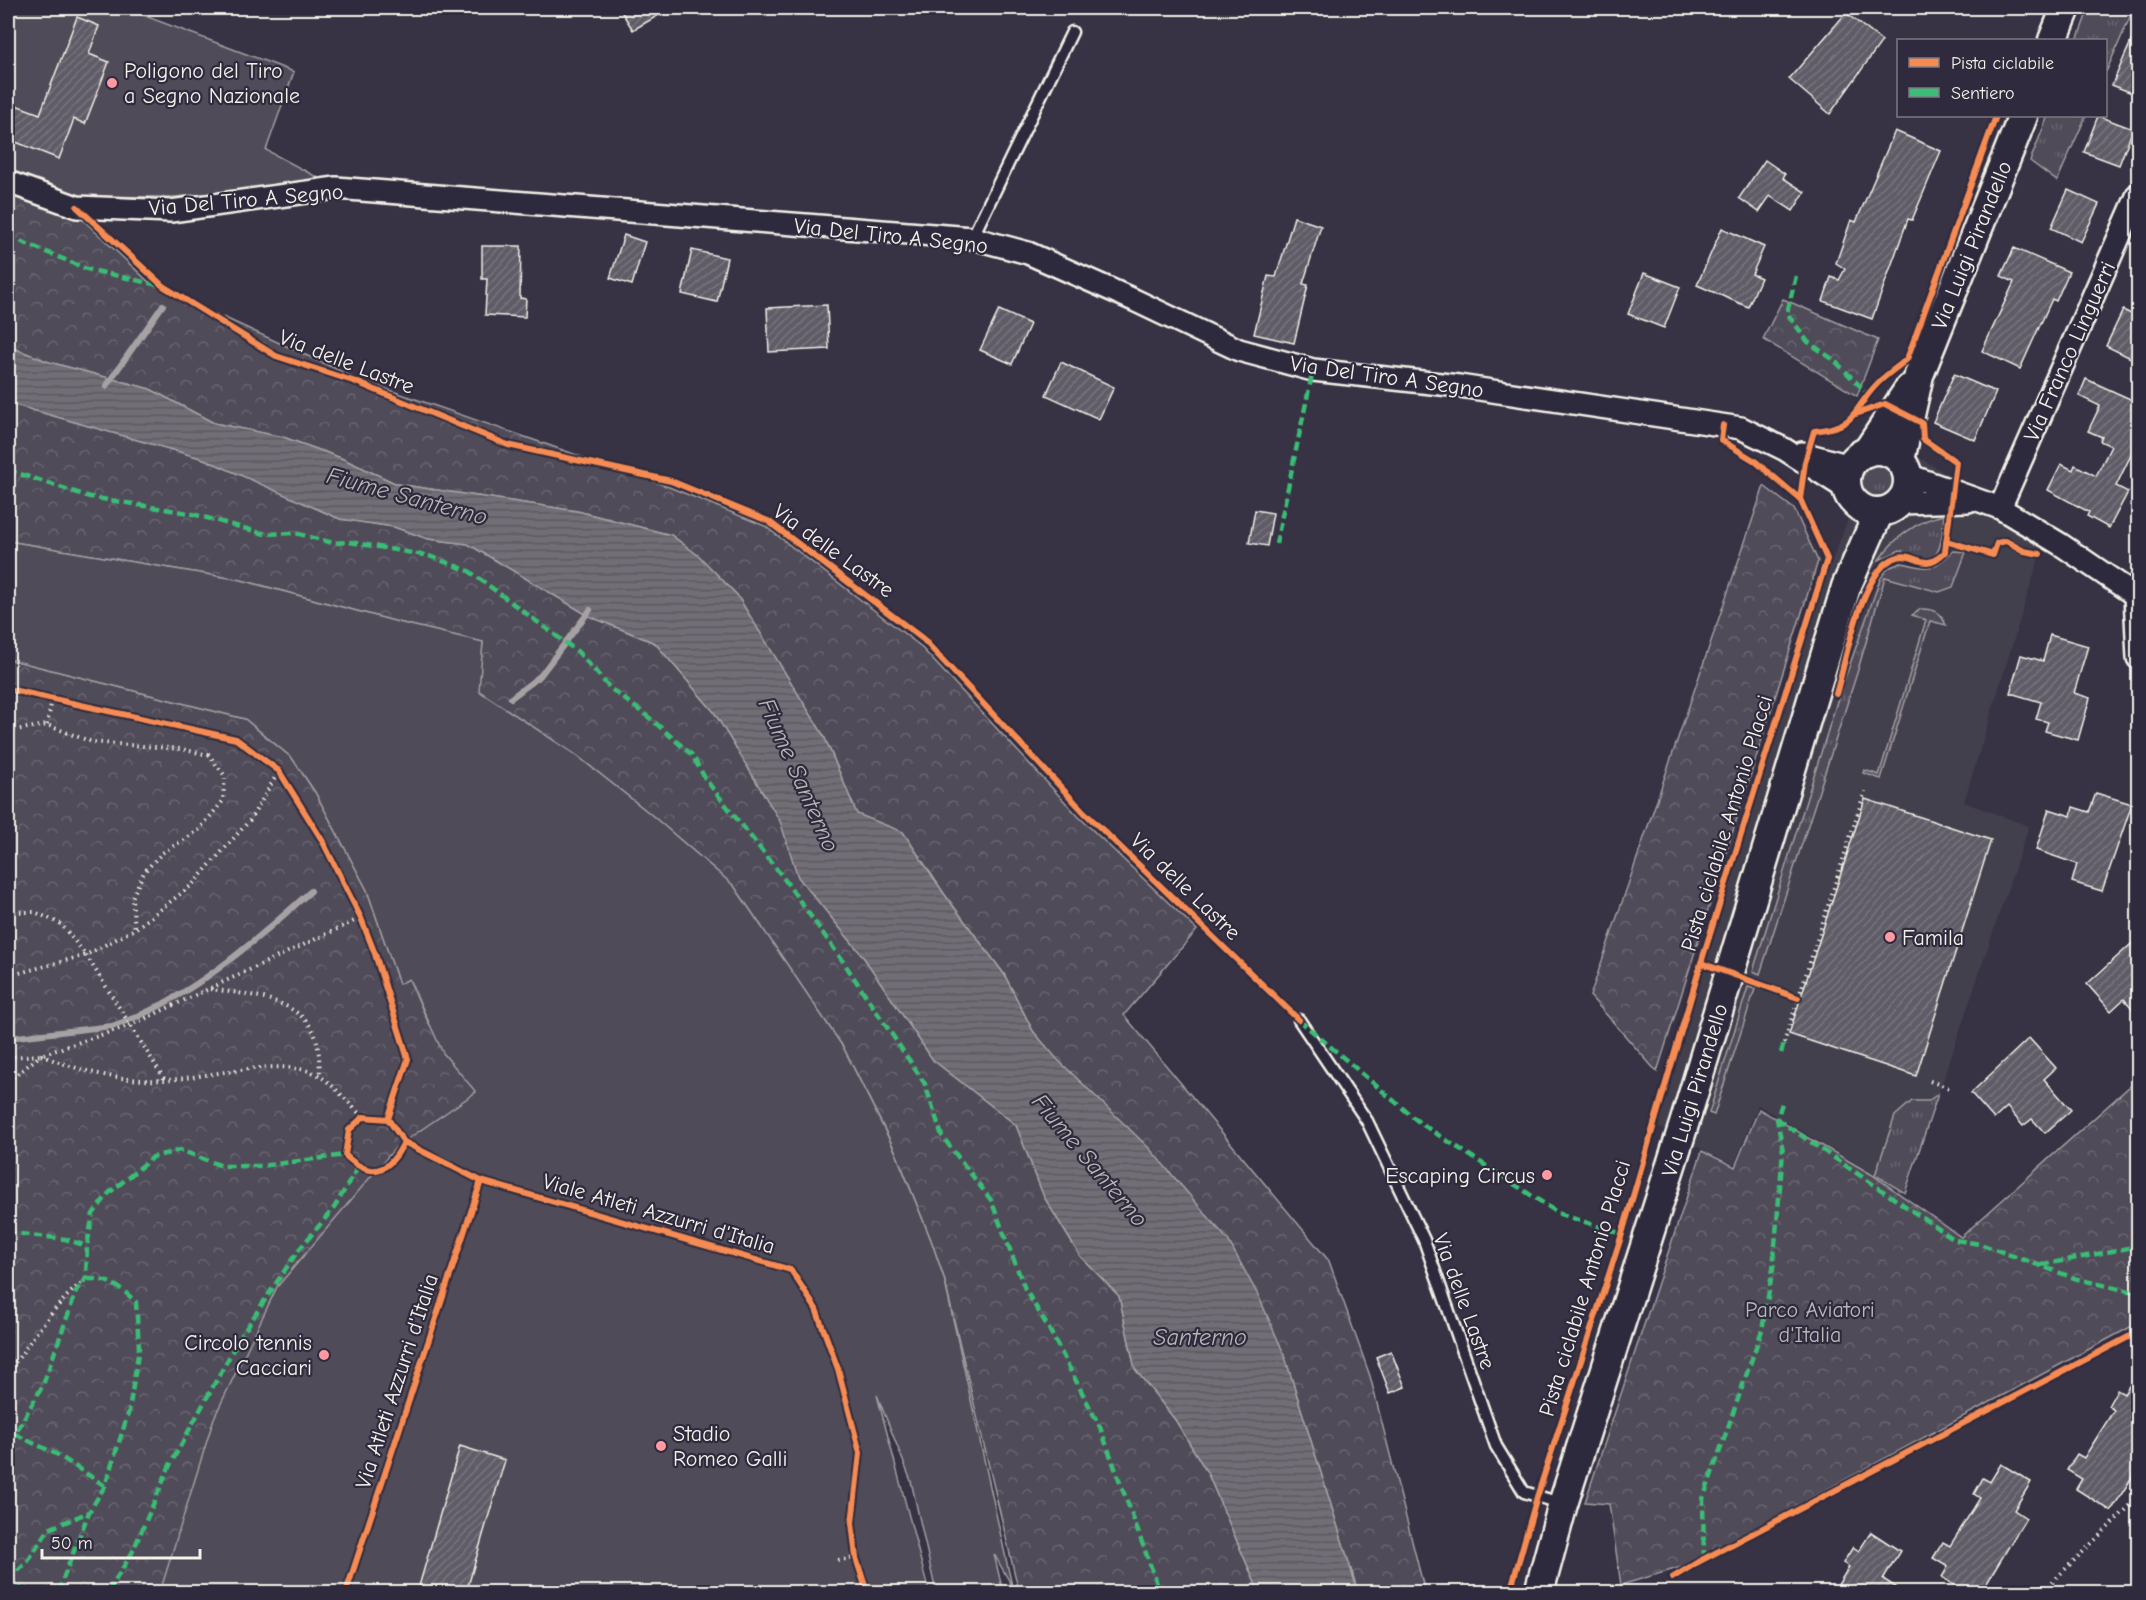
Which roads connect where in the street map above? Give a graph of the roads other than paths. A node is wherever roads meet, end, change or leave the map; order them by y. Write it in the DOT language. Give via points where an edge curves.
graph roads {
  1 [pos="2066,8"];
  2 [pos="1072,32"];
  3 [pos="2053,39"];
  4 [pos="2023,117"];
  5 [pos="8,182"];
  6 [pos="2139,194"];
  7 [pos="972,238"];
  8 [pos="1918,375"];
  9 [pos="1904,467"];
  10 [pos="1867,488"];
  11 [pos="1990,504"];
  12 [pos="2137,593"];
  13 [pos="2139,658"];
  14 [pos="1299,1020"];
  15 [pos="1563,1504"];
  16 [pos="1539,1593"];
  1 -- 3 [label="street"];
  2 -- 7 [label="lane"];
  4 -- 8 [label="street, Via Luigi Pirandello"];
  5 -- 7 [label="street, Via Del Tiro A Segno" via="77,207 171,211 336,188"];
  6 -- 11 [label="street, Via Franco Linguerri"];
  7 -- 10 [label="street, Via Del Tiro A Segno" via="1028,253 1239,350 1313,370 1459,386 1741,428"];
  8 -- 9 [label="street, Via Luigi Pirandello"];
  8 -- 10 [label="street, Via Luigi Pirandello"];
  9 -- 10 [label="street, Via Luigi Pirandello" via="1908,485"];
  9 -- 10 [label="street" via="1884,451"];
  9 -- 11 [label="street"];
  10 -- 11 [label="street, Via Del Tiro A Segno"];
  10 -- 15 [label="street, Via Luigi Pirandello" via="1846,587 1685,1121"];
  11 -- 12 [label="street"];
  12 -- 13 [label="street"];
  14 -- 15 [label="lane, Via delle Lastre" via="1367,1121 1424,1240 1496,1446 1524,1492"];
  15 -- 16 [label="street, Via Luigi Pirandello"];
}
